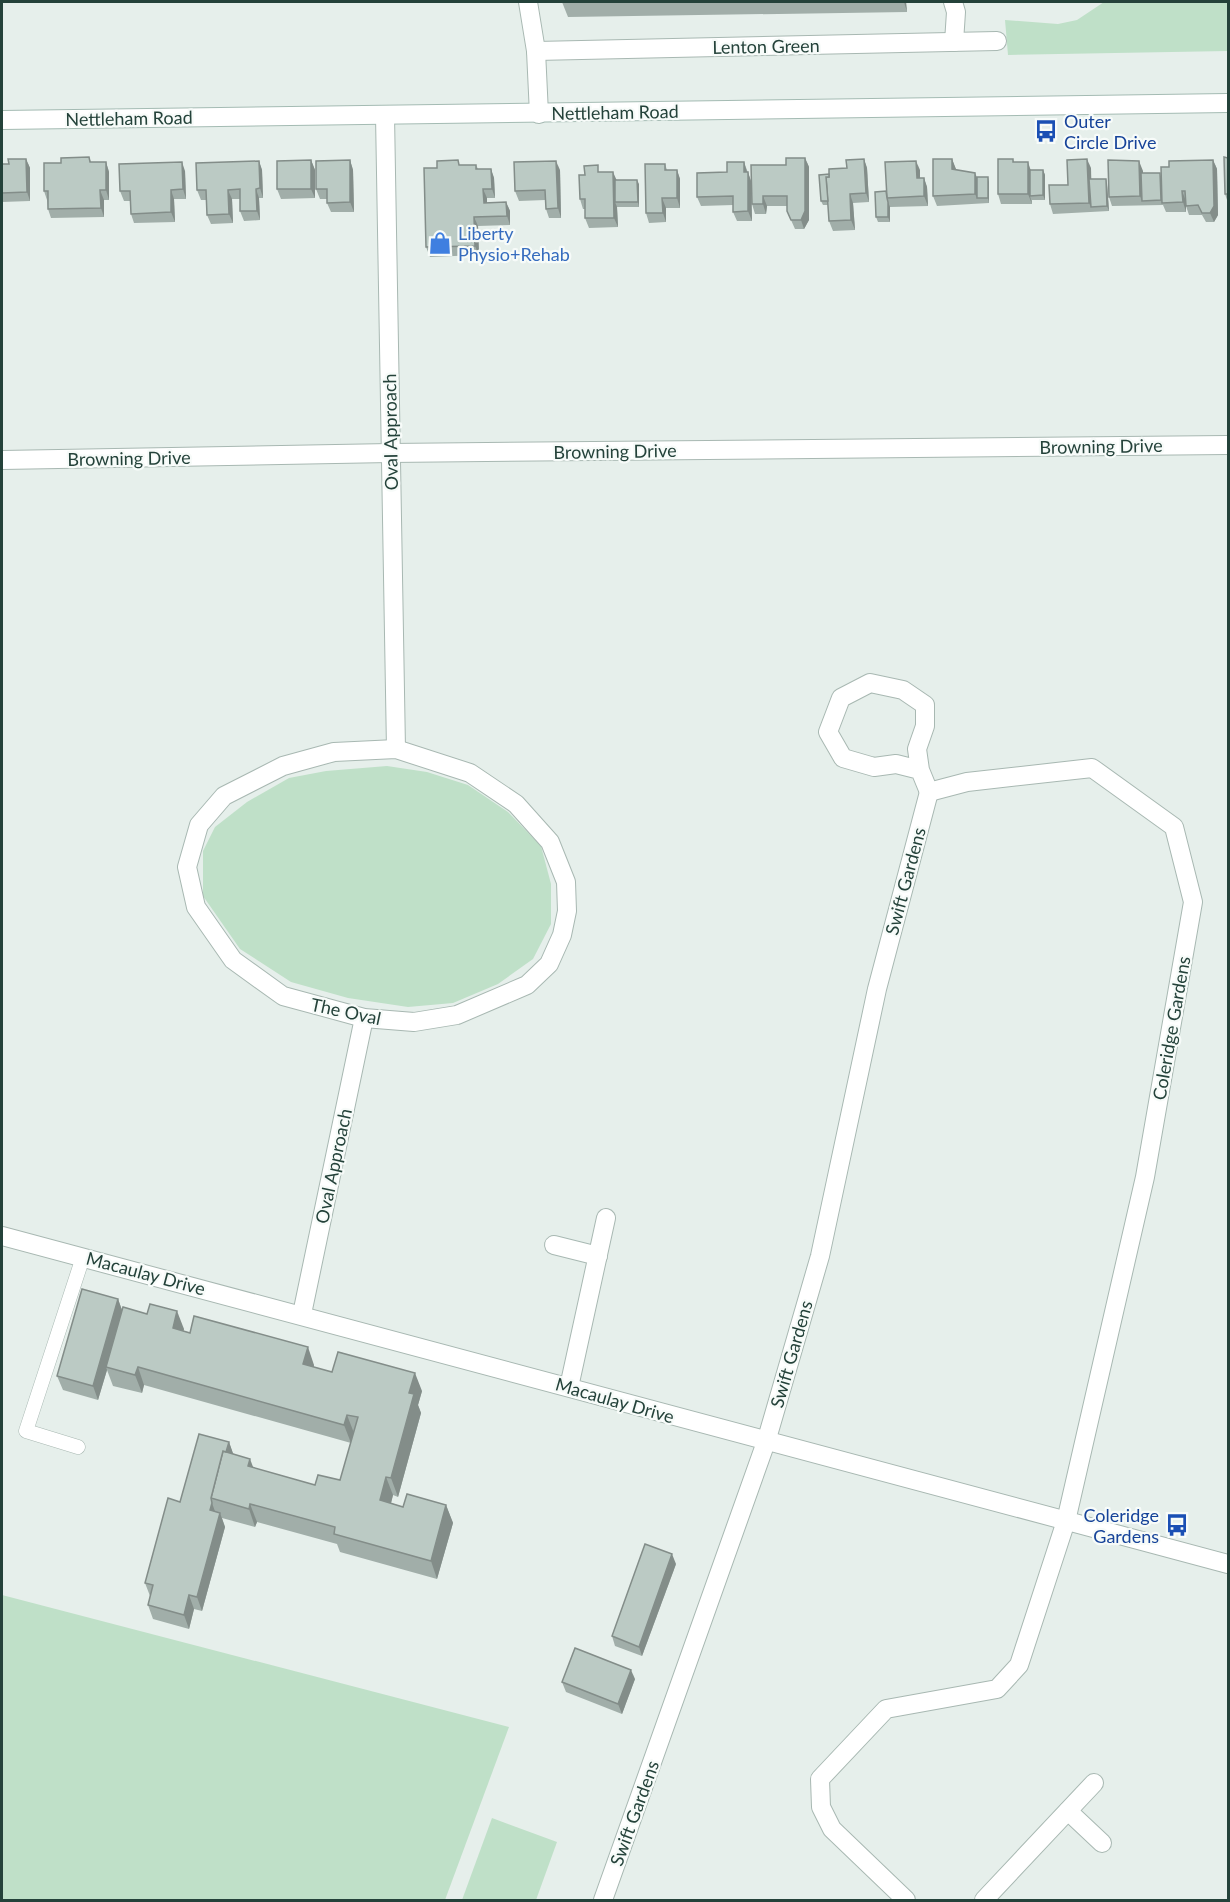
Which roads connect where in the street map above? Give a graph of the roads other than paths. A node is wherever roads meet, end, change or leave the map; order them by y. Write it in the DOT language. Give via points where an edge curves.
graph roads {
  1 [pos="528,2"];
  2 [pos="953,2"];
  3 [pos="997,41"];
  4 [pos="954,42"];
  5 [pos="536,51"];
  6 [pos="1228,103"];
  7 [pos="539,114"];
  8 [pos="385,115"];
  9 [pos="2,120"];
  10 [pos="1228,445"];
  11 [pos="390,453"];
  12 [pos="2,460"];
  13 [pos="396,749"];
  14 [pos="920,770"];
  15 [pos="929,792"];
  16 [pos="364,1018"];
  17 [pos="606,1218"];
  18 [pos="2,1236"];
  19 [pos="554,1245"];
  20 [pos="598,1256"];
  21 [pos="83,1257"];
  22 [pos="302,1314"];
  23 [pos="569,1387"];
  24 [pos="766,1442"];
  25 [pos="78,1447"];
  26 [pos="1066,1521"];
  27 [pos="1228,1564"];
  28 [pos="1094,1783"];
  29 [pos="1068,1811"];
  30 [pos="1102,1844"];
  31 [pos="603,1900"];
  32 [pos="906,1900"];
  33 [pos="984,1900"];
  1 -- 5 [label="street"];
  2 -- 4 [label="street"];
  3 -- 4 [label="street, Lenton Green"];
  4 -- 5 [label="street, Lenton Green"];
  5 -- 7 [label="street"];
  6 -- 7 [label="street, Nettleham Road"];
  7 -- 8 [label="street, Nettleham Road"];
  8 -- 9 [label="street, Nettleham Road"];
  8 -- 11 [label="street, Oval Approach"];
  10 -- 11 [label="street, Browning Drive"];
  11 -- 12 [label="street, Browning Drive"];
  11 -- 13 [label="street, Oval Approach"];
  13 -- 16 [label="street, The Oval" via="470,773 516,804 550,842 566,882 567,911 549,964 527,985 457,1015 414,1022"];
  13 -- 16 [label="street, The Oval" via="334,752 293,764 224,796 199,825 187,867 195,907 233,960 283,996"];
  14 -- 14 [label="street" via="896,764 874,766 843,758 828,732 840,698 870,683 903,690 925,705 925,726 917,749"];
  14 -- 15 [label="street"];
  15 -- 24 [label="street, Swift Gardens" via="877,989 819,1256"];
  15 -- 26 [label="street, Coleridge Gardens" via="967,782 1092,768 1174,827 1193,902 1145,1177"];
  16 -- 22 [label="street, Oval Approach"];
  17 -- 20 [label="street"];
  18 -- 21 [label="street, Macaulay Drive"];
  19 -- 20 [label="street"];
  20 -- 23 [label="street"];
  21 -- 22 [label="street, Macaulay Drive"];
  21 -- 25 [label="lane" via="27,1431"];
  22 -- 23 [label="street, Macaulay Drive"];
  23 -- 24 [label="street, Macaulay Drive"];
  24 -- 26 [label="street, Macaulay Drive"];
  24 -- 31 [label="street, Swift Gardens"];
  26 -- 27 [label="street, Macaulay Drive"];
  26 -- 32 [label="street, Coleridge Gardens" via="1019,1665 997,1689 886,1709 820,1779 821,1807 832,1829"];
  28 -- 29 [label="street"];
  29 -- 30 [label="street"];
  29 -- 33 [label="street"];
}
